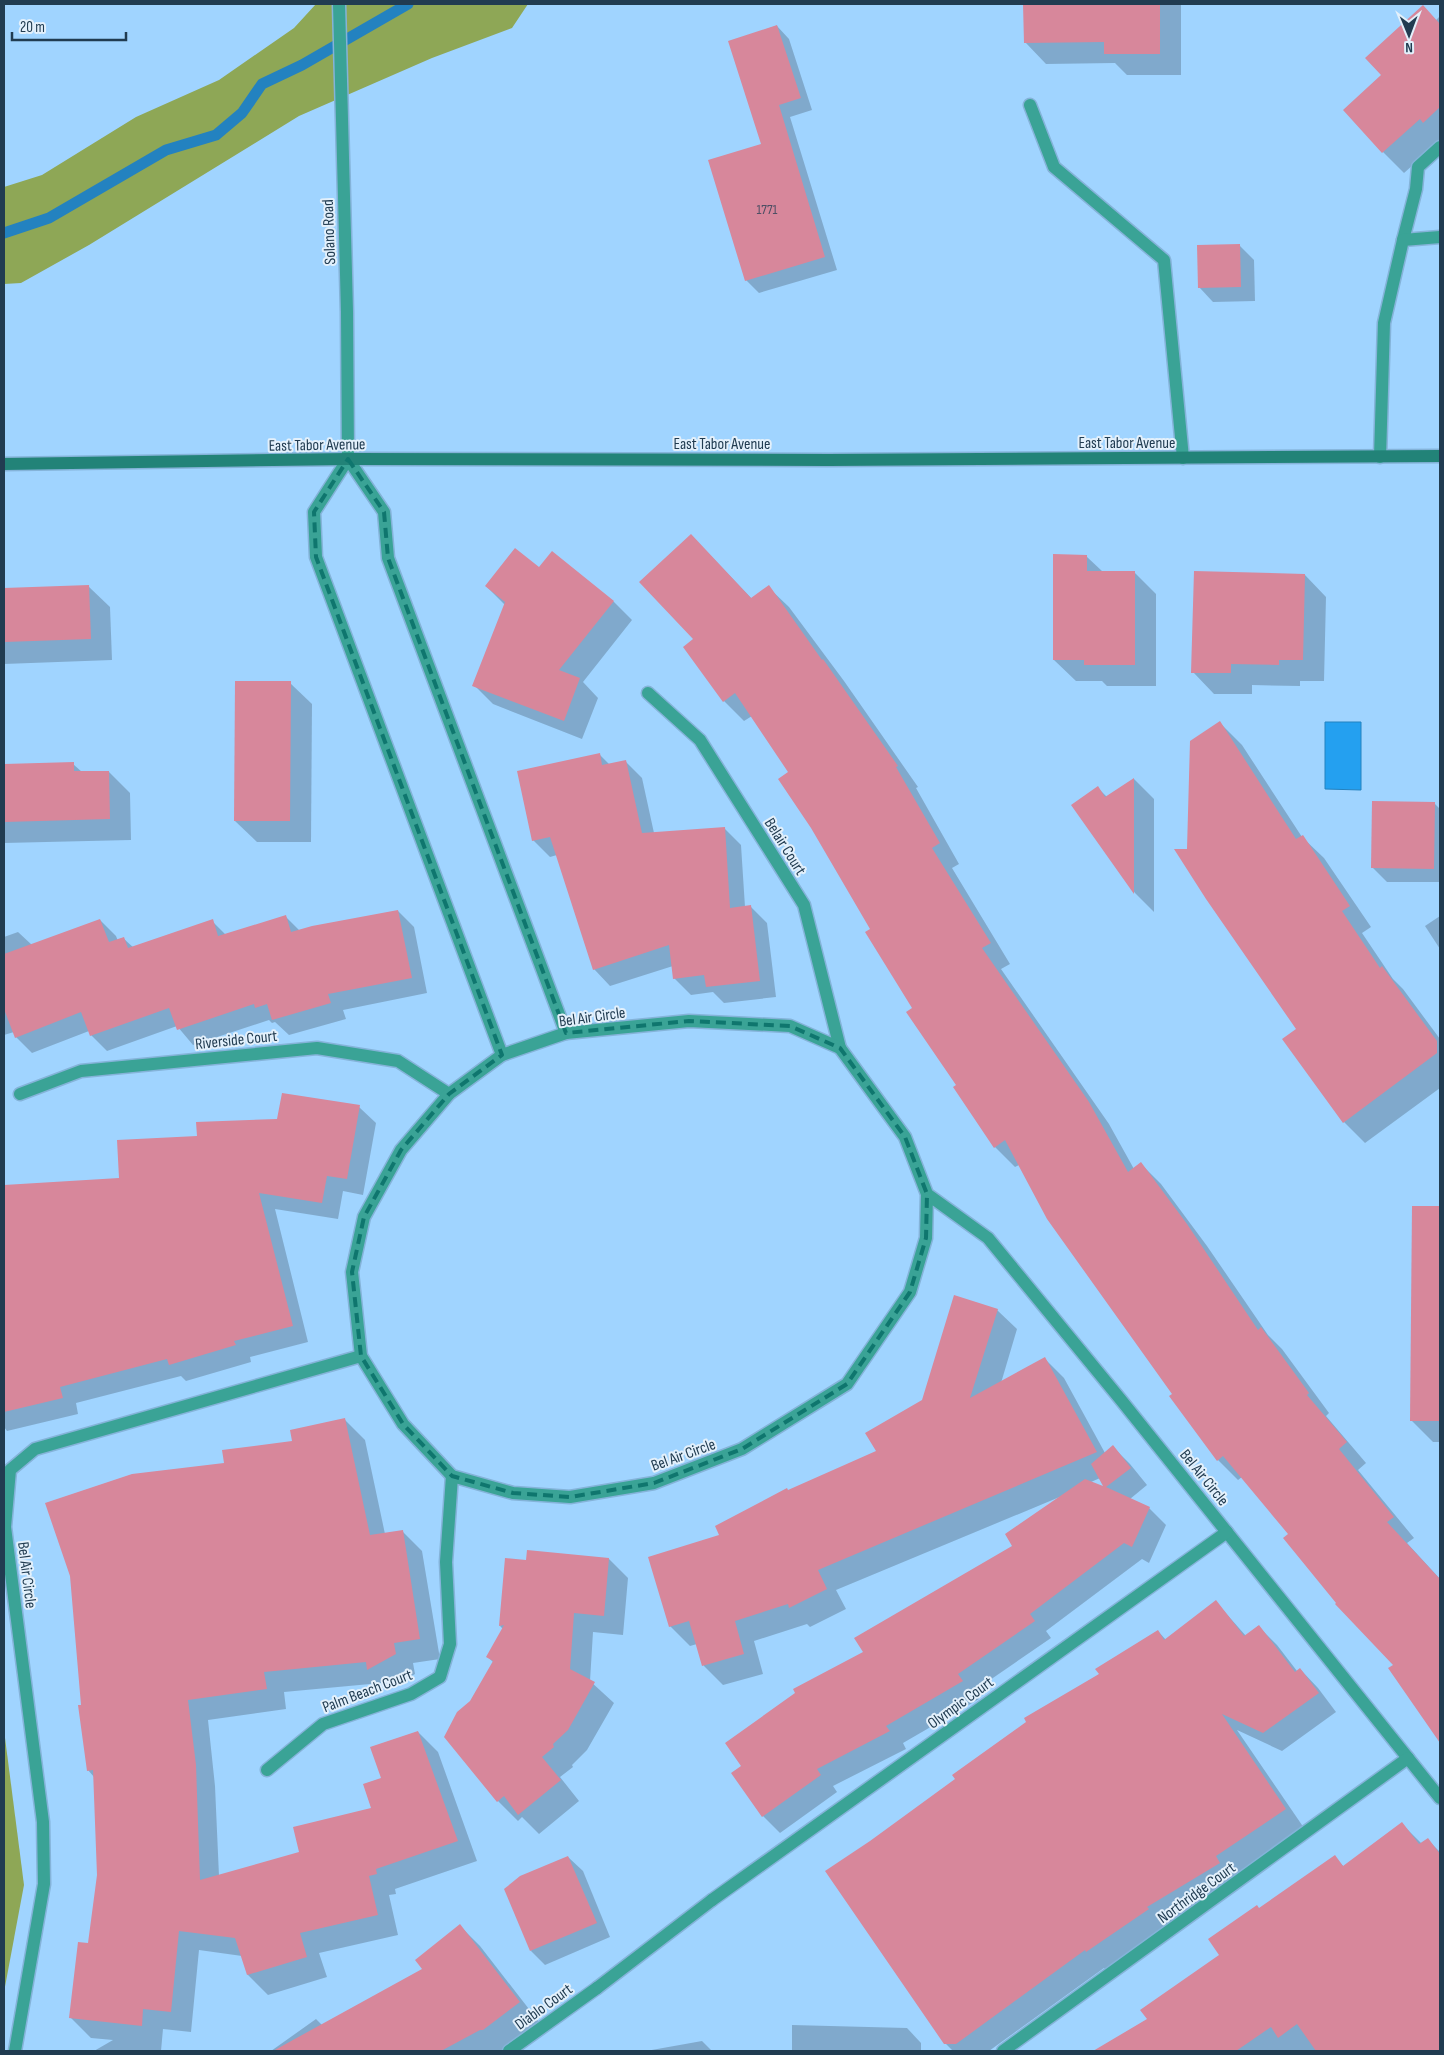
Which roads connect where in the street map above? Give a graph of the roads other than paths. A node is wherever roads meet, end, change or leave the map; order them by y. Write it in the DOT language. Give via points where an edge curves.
graph roads {
  1 [pos="339,4"];
  2 [pos="1030,105"];
  3 [pos="1440,147"];
  4 [pos="1440,237"];
  5 [pos="1403,240"];
  6 [pos="1440,456"];
  7 [pos="1380,457"];
  8 [pos="1183,458"];
  9 [pos="348,459"];
  10 [pos="4,464"];
  11 [pos="648,693"];
  12 [pos="566,1033"];
  13 [pos="840,1048"];
  14 [pos="502,1055"];
  15 [pos="20,1094"];
  16 [pos="449,1094"];
  17 [pos="927,1194"];
  18 [pos="361,1356"];
  19 [pos="452,1476"];
  20 [pos="1227,1532"];
  21 [pos="1408,1758"];
  22 [pos="267,1770"];
  23 [pos="1440,1798"];
  24 [pos="597,1988"];
  25 [pos="15,2051"];
  26 [pos="509,2051"];
  27 [pos="1003,2051"];
  1 -- 9 [label="street, Solano Road"];
  2 -- 8 [label="street" via="1054,167 1164,260"];
  3 -- 5 [label="street" via="1418,167"];
  4 -- 5 [label="street"];
  5 -- 7 [label="street" via="1384,323"];
  6 -- 7 [label="main road, East Tabor Avenue"];
  7 -- 8 [label="main road, East Tabor Avenue"];
  8 -- 9 [label="main road, East Tabor Avenue"];
  9 -- 10 [label="main road, East Tabor Avenue"];
  9 -- 12 [label="street" via="384,512 388,558"];
  9 -- 14 [label="street" via="314,512 316,557"];
  11 -- 13 [label="street, Belair Court" via="700,740 804,905"];
  12 -- 13 [label="street, Bel Air Circle" via="689,1021 790,1026"];
  12 -- 14 [label="street, Bel Air Circle"];
  13 -- 17 [label="street, Bel Air Circle" via="905,1137"];
  14 -- 16 [label="street, Bel Air Circle"];
  15 -- 16 [label="street, Riverside Court" via="81,1071 317,1048 398,1061"];
  16 -- 18 [label="street, Bel Air Circle" via="401,1150 364,1217 352,1272"];
  17 -- 19 [label="street, Bel Air Circle" via="926,1238 910,1292 846,1384 742,1449 654,1483 570,1497 512,1493"];
  17 -- 20 [label="street, Bel Air Circle" via="988,1238"];
  18 -- 19 [label="street, Bel Air Circle" via="403,1424"];
  18 -- 25 [label="street, Bel Air Circle" via="36,1449 10,1470 5,1527 43,1822 44,1884"];
  19 -- 22 [label="street, Palm Beach Court" via="446,1562 450,1644 440,1677 411,1694 323,1724"];
  20 -- 21 [label="street, Bel Air Circle"];
  20 -- 24 [label="street, Olympic Court" via="712,1900"];
  21 -- 23 [label="street, Bel Air Circle"];
  21 -- 27 [label="street, Northridge Court"];
  24 -- 26 [label="street, Diablo Court"];
}
